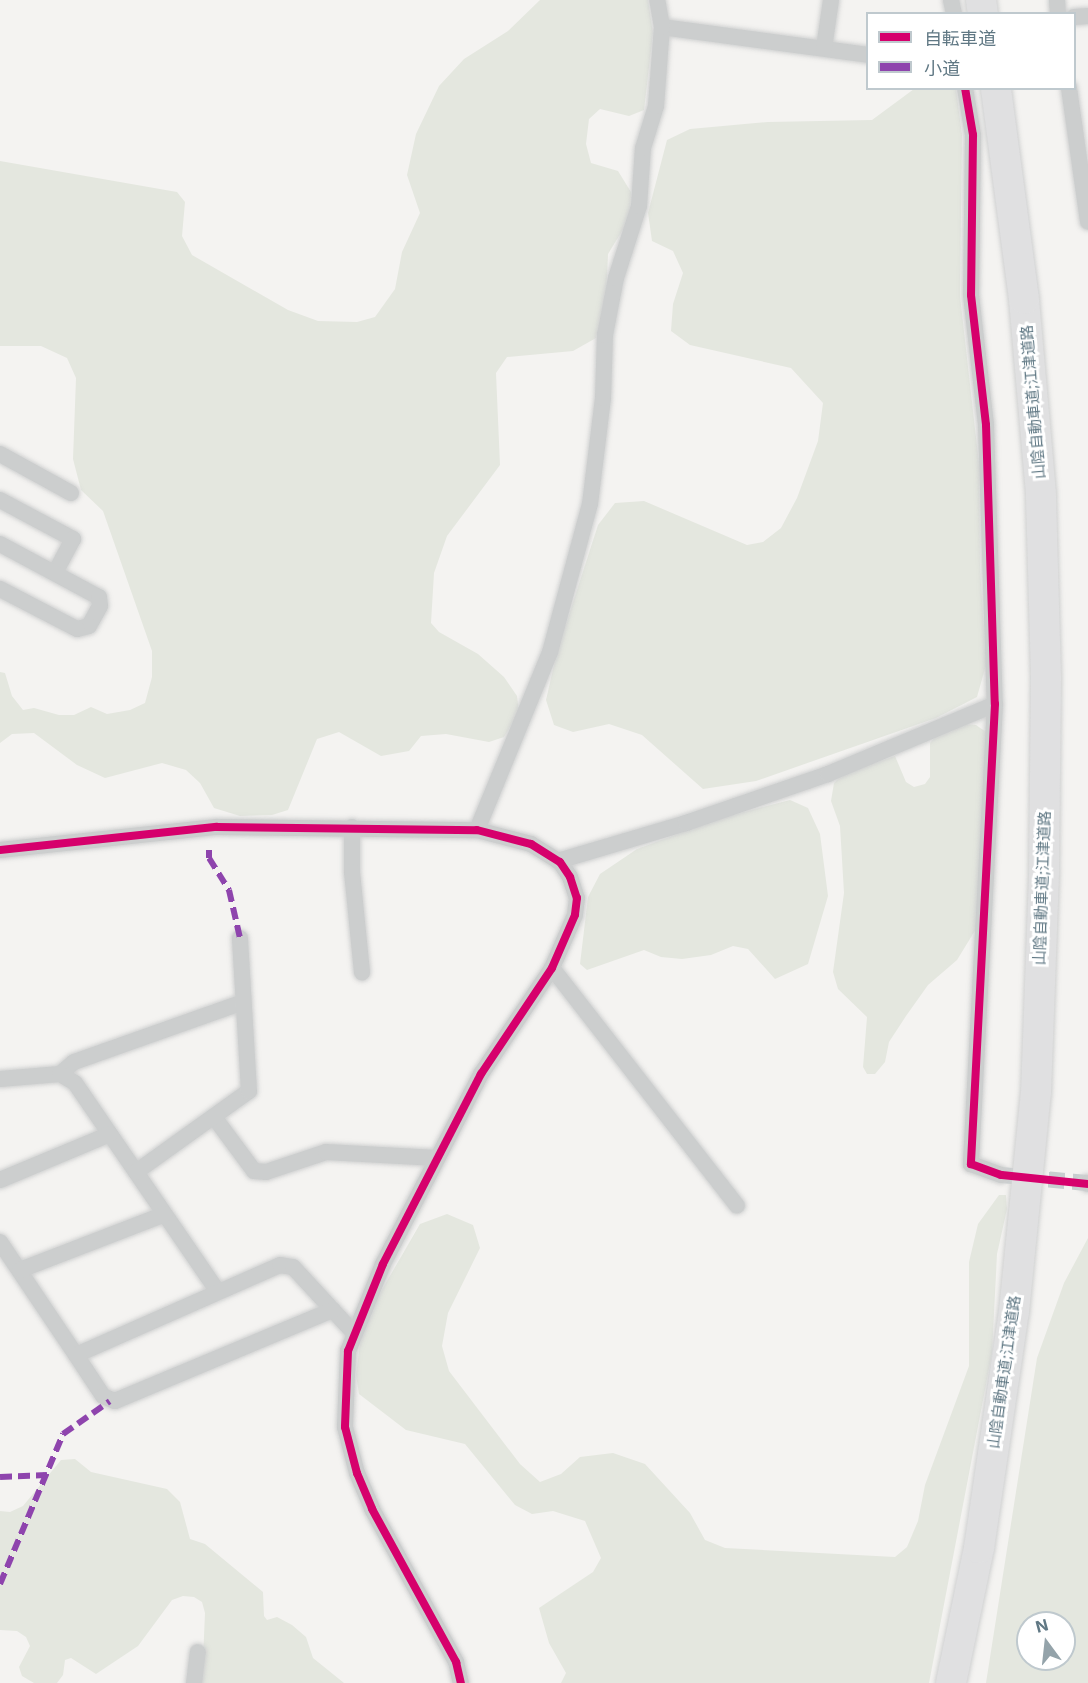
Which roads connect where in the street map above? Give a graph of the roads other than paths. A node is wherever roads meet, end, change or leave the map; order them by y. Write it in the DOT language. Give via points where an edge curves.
graph roads {
  1 [pos="657,0"];
  2 [pos="831,0"];
  3 [pos="662,27"];
  4 [pos="824,48"];
  5 [pos="866,55"];
  6 [pos="965,90"];
  7 [pos="996,90"];
  8 [pos="1069,90"];
  9 [pos="1088,222"];
  10 [pos="0,454"];
  11 [pos="70,493"];
  12 [pos="0,500"];
  13 [pos="0,544"];
  14 [pos="55,573"];
  15 [pos="0,589"];
  16 [pos="994,704"];
  17 [pos="352,827"];
  18 [pos="477,830"];
  19 [pos="0,850"];
  20 [pos="558,861"];
  21 [pos="240,938"];
  22 [pos="552,968"];
  23 [pos="362,973"];
  24 [pos="243,1002"];
  25 [pos="60,1074"];
  26 [pos="0,1079"];
  27 [pos="214,1118"];
  28 [pos="110,1134"];
  29 [pos="437,1158"];
  30 [pos="136,1172"];
  31 [pos="1001,1174"];
  32 [pos="0,1179"];
  33 [pos="737,1206"];
  34 [pos="165,1214"];
  35 [pos="0,1242"];
  36 [pos="20,1270"];
  37 [pos="219,1292"];
  38 [pos="333,1310"];
  39 [pos="353,1332"];
  40 [pos="76,1355"];
  41 [pos="198,1652"];
  42 [pos="194,1683"];
  43 [pos="461,1683"];
  44 [pos="951,1683"];
  1 -- 3 [label="street"];
  2 -- 4 [label="street"];
  3 -- 4 [label="street"];
  3 -- 18 [label="street" via="656,106 643,148 639,206 616,278 605,335 603,398 587,516 550,651"];
  4 -- 5 [label="street"];
  6 -- 16 [label="street" via="973,135 971,295 986,425"];
  7 -- 44 [label="highway, 山陰自動車道;江津道路" via="1024,299 1041,494 1046,677 1044,870 1036,1094 1014,1312 979,1548"];
  8 -- 9 [label="street"];
  10 -- 11 [label="street"];
  12 -- 14 [label="street" via="73,539"];
  13 -- 14 [label="street"];
  14 -- 15 [label="street" via="99,597 100,606 89,626 77,629"];
  16 -- 20 [label="street" via="828,774 686,823"];
  16 -- 31 [label="street" via="971,1164"];
  17 -- 18 [label="street"];
  17 -- 19 [label="street" via="217,827"];
  17 -- 23 [label="street" via="352,882"];
  18 -- 20 [label="street" via="531,844"];
  20 -- 22 [label="street" via="570,877 577,898 575,915"];
  21 -- 24 [label="street"];
  22 -- 29 [label="street" via="481,1074"];
  22 -- 33 [label="street"];
  24 -- 25 [label="street" via="74,1062"];
  24 -- 27 [label="street" via="249,1091"];
  25 -- 26 [label="street"];
  25 -- 28 [label="street" via="75,1083"];
  27 -- 29 [label="street" via="254,1171 266,1172 326,1152"];
  27 -- 30 [label="street"];
  28 -- 30 [label="street"];
  28 -- 32 [label="street"];
  29 -- 39 [label="street"];
  30 -- 34 [label="street"];
  34 -- 36 [label="street"];
  34 -- 37 [label="street"];
  35 -- 36 [label="street"];
  36 -- 40 [label="street"];
  37 -- 38 [label="street" via="280,1265 293,1267"];
  37 -- 40 [label="street"];
  38 -- 39 [label="street"];
  38 -- 40 [label="street" via="115,1401 103,1396"];
  39 -- 43 [label="street" via="344,1383 348,1443 372,1509 456,1662"];
  41 -- 42 [label="street"];
}
